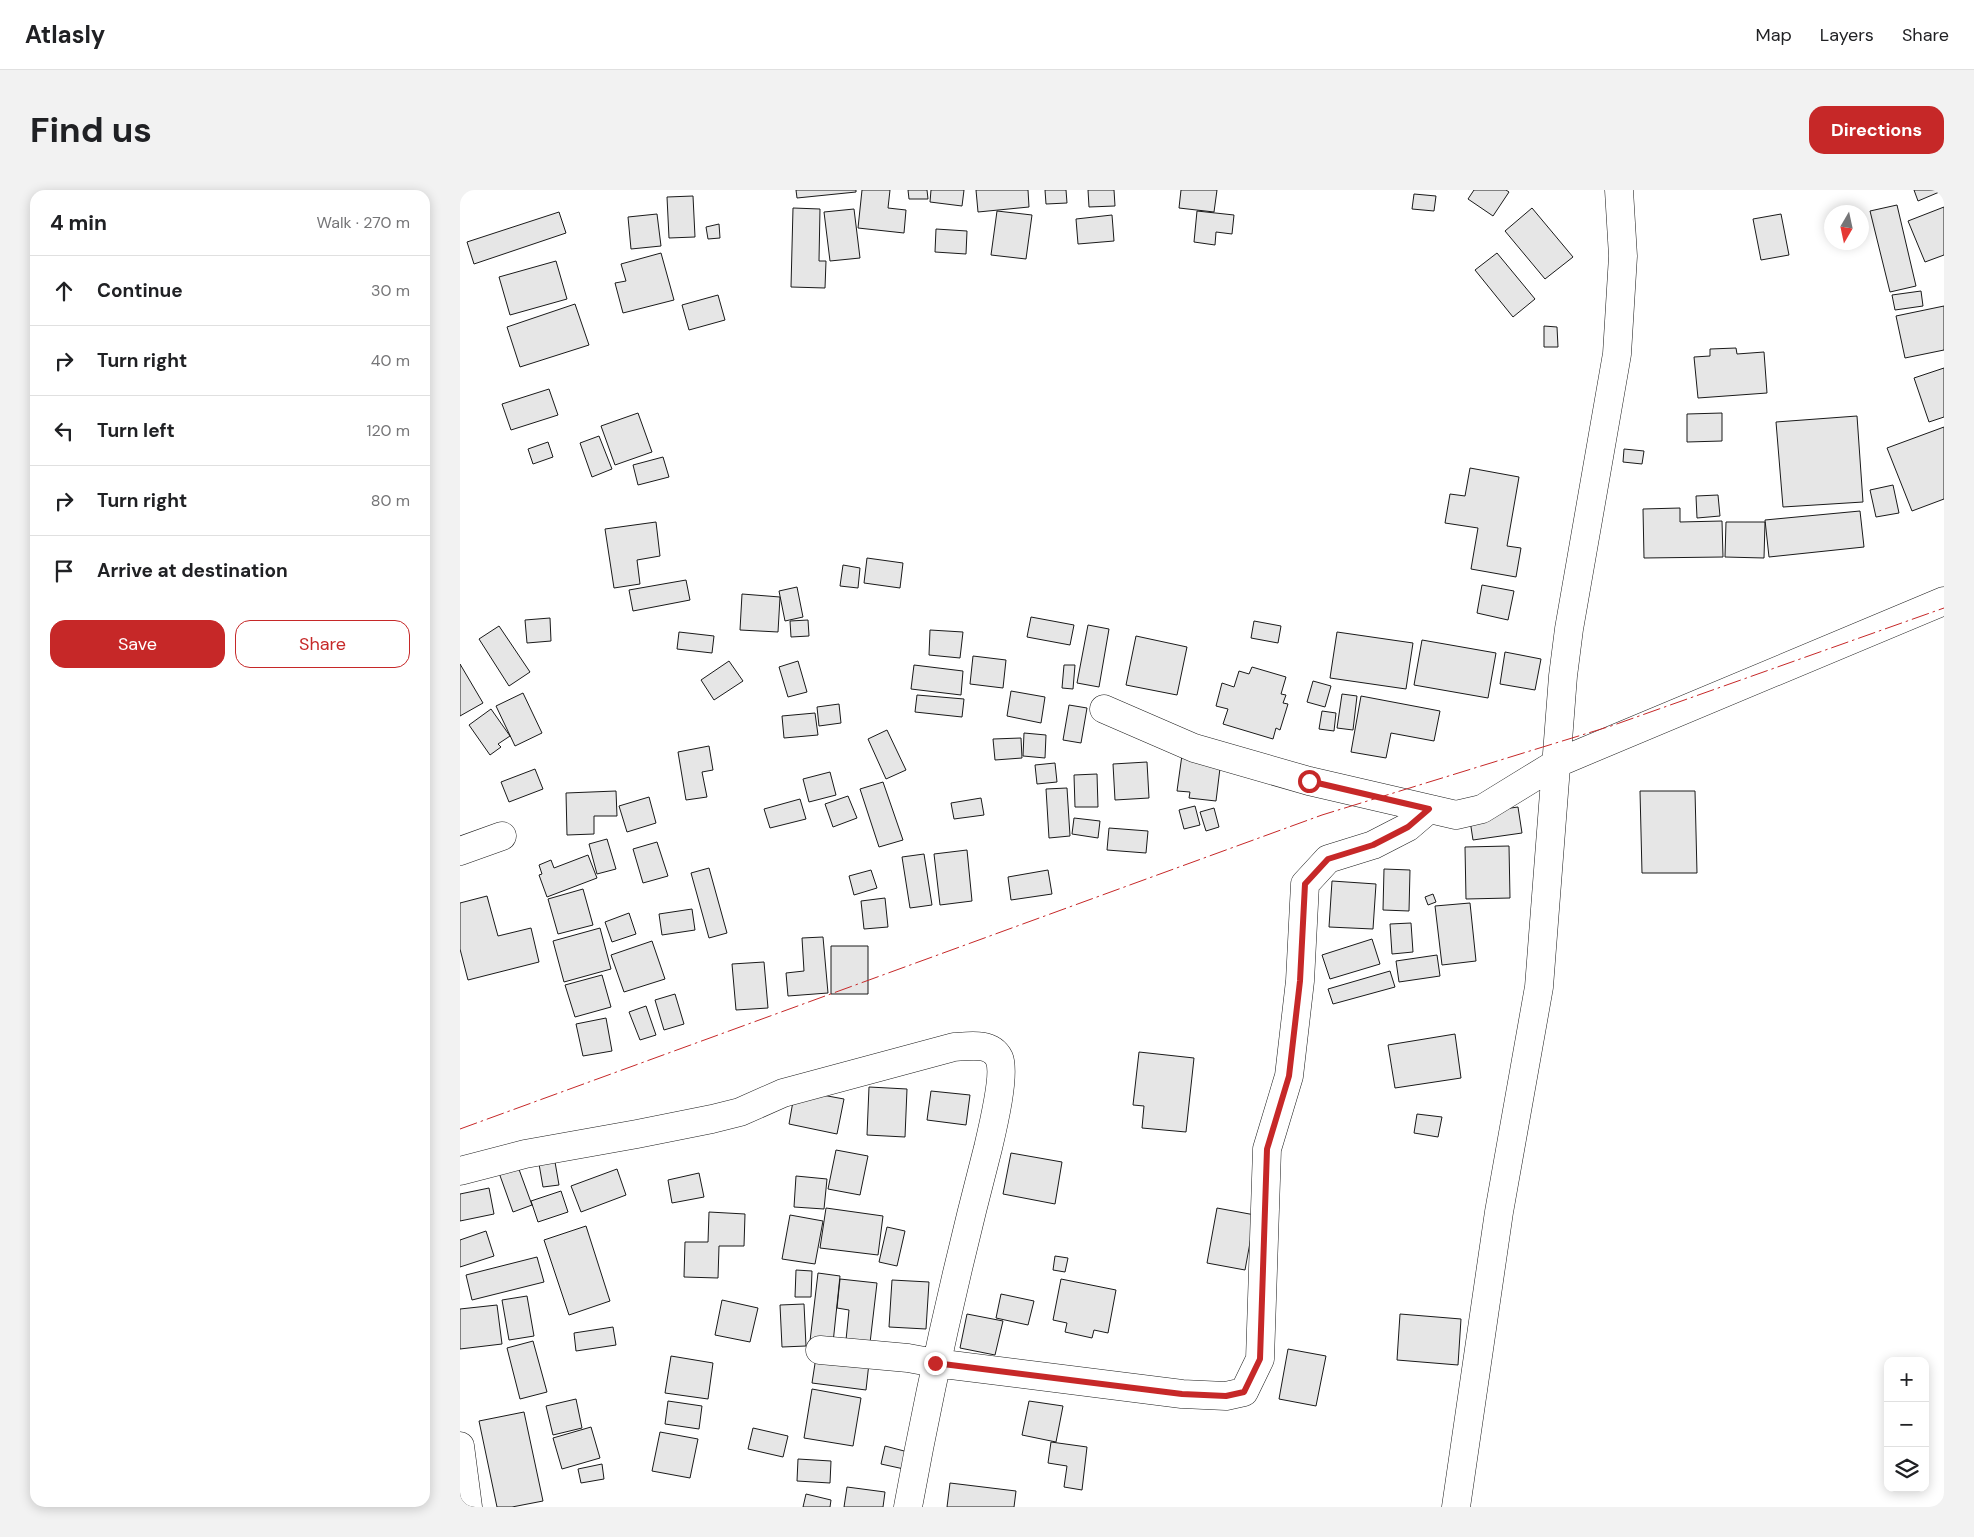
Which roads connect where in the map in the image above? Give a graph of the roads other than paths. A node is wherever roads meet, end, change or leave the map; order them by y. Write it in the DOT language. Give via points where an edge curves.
graph roads {
  1 [pos="1619,190"];
  2 [pos="1944,601"];
  3 [pos="1104,709"];
  4 [pos="1557,763"];
  5 [pos="1429,809"];
  6 [pos="502,836"];
  7 [pos="460,851"];
  8 [pos="460,1171"];
  9 [pos="820,1350"];
  10 [pos="935,1363"];
  11 [pos="460,1446"];
  12 [pos="468,1507"];
  13 [pos="908,1507"];
  14 [pos="1456,1507"];
  1 -- 4 [label="street" via="1623,256 1616,354 1569,629"];
  2 -- 4 [label="street"];
  3 -- 5 [label="street" via="1194,748 1309,781"];
  4 -- 5 [label="street" via="1482,809 1456,815"];
  4 -- 14 [label="street" via="1539,987 1499,1212"];
  5 -- 10 [label="street" via="1408,827 1373,845 1328,859 1305,884 1300,981 1289,1076 1267,1149 1260,1359 1244,1392 1226,1396 1182,1394"];
  6 -- 7 [label="street"];
  8 -- 10 [label="street" via="525,1154 740,1112 783,1093 954,1047 977,1046 992,1050 999,1059 1001,1074 993,1129"];
  9 -- 10 [label="street"];
  10 -- 13 [label="street"];
  11 -- 12 [label="street"];
}
